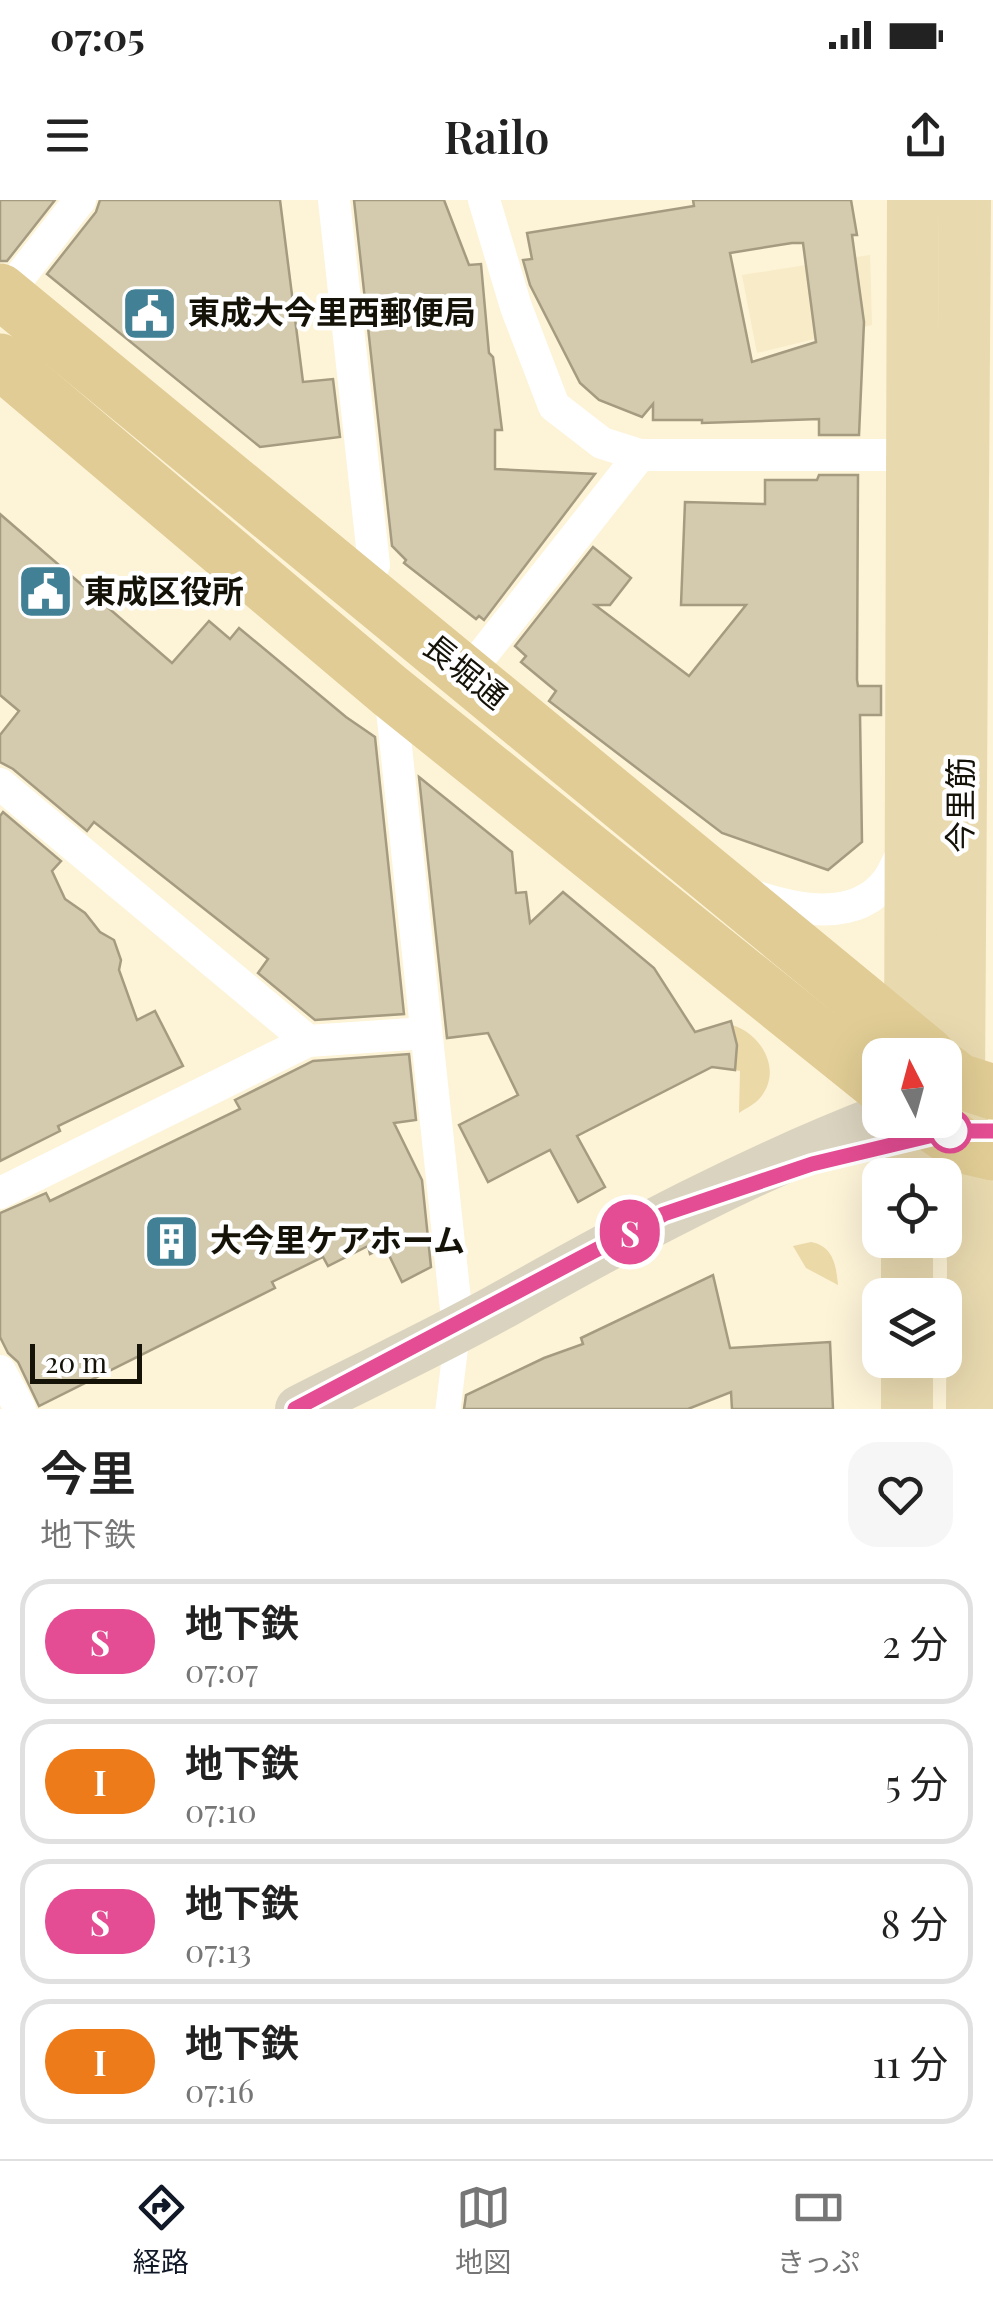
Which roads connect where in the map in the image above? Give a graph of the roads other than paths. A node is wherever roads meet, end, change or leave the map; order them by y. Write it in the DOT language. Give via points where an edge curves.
graph roads {
  1 [pos="80,200"];
  2 [pos="334,200"];
  3 [pos="484,200"];
  4 [pos="913,200"];
  5 [pos="965,200"];
  6 [pos="2,296"];
  7 [pos="0,361"];
  8 [pos="910,454"];
  9 [pos="640,455"];
  10 [pos="358,584"];
  11 [pos="468,673"];
  12 [pos="390,691"];
  13 [pos="0,784"];
  14 [pos="910,837"];
  15 [pos="725,886"];
  16 [pos="426,1033"];
  17 [pos="890,1038"];
  18 [pos="939,1038"];
  19 [pos="948,1038"];
  20 [pos="308,1041"];
  21 [pos="862,1071"];
  22 [pos="862,1126"];
  23 [pos="954,1138"];
  24 [pos="0,1193"];
  25 [pos="458,1328"];
  26 [pos="0,1371"];
  27 [pos="907,1378"];
  28 [pos="20,1409"];
  29 [pos="299,1409"];
  30 [pos="448,1409"];
  31 [pos="906,1409"];
  32 [pos="972,1409"];
  1 -- 6 [label="street"];
  2 -- 10 [label="street" via="374,565"];
  3 -- 9 [label="street" via="554,406 602,443"];
  4 -- 8 [label="main road, 今里筋"];
  5 -- 19 [label="main road, 今里筋"];
  6 -- 10 [label="highway, 長堀通"];
  7 -- 12 [label="highway, 長堀通"];
  8 -- 9 [label="street"];
  8 -- 14 [label="main road, 今里筋"];
  9 -- 11 [label="street"];
  10 -- 11 [label="highway, 長堀通"];
  11 -- 15 [label="highway, 長堀通"];
  12 -- 16 [label="street"];
  12 -- 21 [label="highway, 長堀通"];
  13 -- 20 [label="street"];
  14 -- 15 [label="street" via="888,880 851,906 799,908"];
  14 -- 18 [label="main road, 今里筋"];
  15 -- 17 [label="highway, 長堀通"];
  16 -- 20 [label="street"];
  16 -- 25 [label="street"];
  20 -- 24 [label="street"];
  22 -- 25 [label="main road" via="632,1232"];
  23 -- 32 [label="main road, 今里筋" via="973,1262"];
  25 -- 29 [label="main road"];
  25 -- 30 [label="street"];
  26 -- 28 [label="street"];
  27 -- 31 [label="main road"];
}
